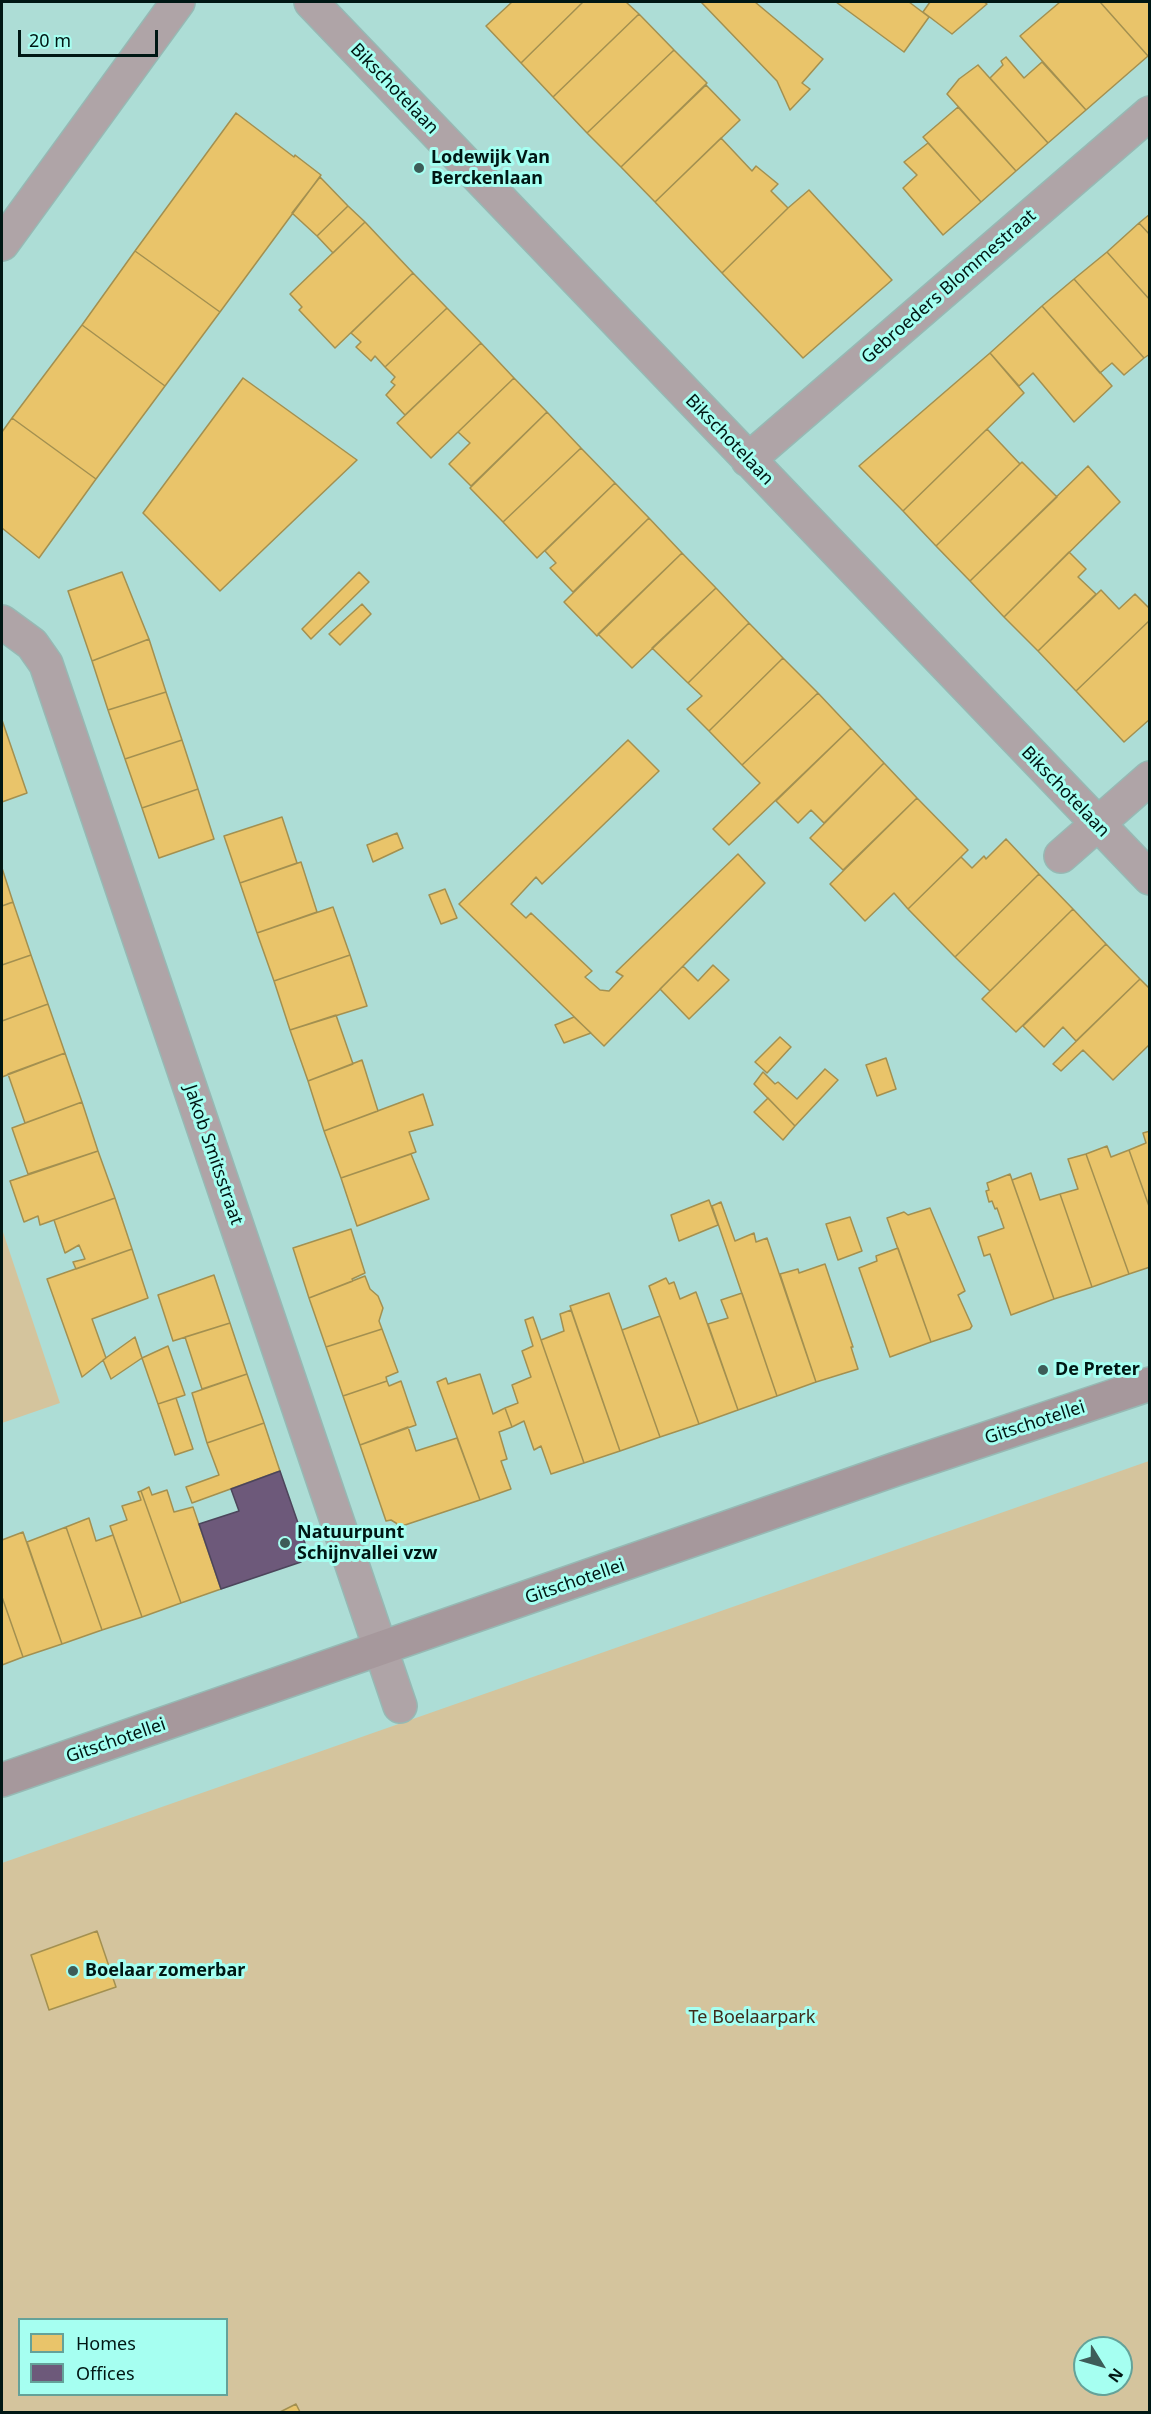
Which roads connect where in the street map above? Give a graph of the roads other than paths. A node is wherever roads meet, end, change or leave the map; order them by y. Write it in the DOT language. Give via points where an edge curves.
graph roads {
  1 [pos="178,2"];
  2 [pos="311,2"];
  3 [pos="1149,113"];
  4 [pos="2,244"];
  5 [pos="748,460"];
  6 [pos="2,622"];
  7 [pos="1149,778"];
  8 [pos="1096,824"];
  9 [pos="1061,855"];
  10 [pos="1149,878"];
  11 [pos="1149,1384"];
  12 [pos="381,1650"];
  13 [pos="400,1706"];
  14 [pos="2,1780"];
  1 -- 4 [label="street"];
  2 -- 5 [label="street, Bikschotelaan"];
  3 -- 5 [label="street, Gebroeders Blommestraat"];
  5 -- 8 [label="street, Bikschotelaan"];
  6 -- 12 [label="street, Jakob Smitsstraat" via="32,644 46,664"];
  7 -- 8 [label="street"];
  8 -- 9 [label="street"];
  8 -- 10 [label="street, Bikschotelaan"];
  11 -- 12 [label="street, Gitschotellei"];
  12 -- 13 [label="street, Jakob Smitsstraat"];
  12 -- 14 [label="street, Gitschotellei"];
}
